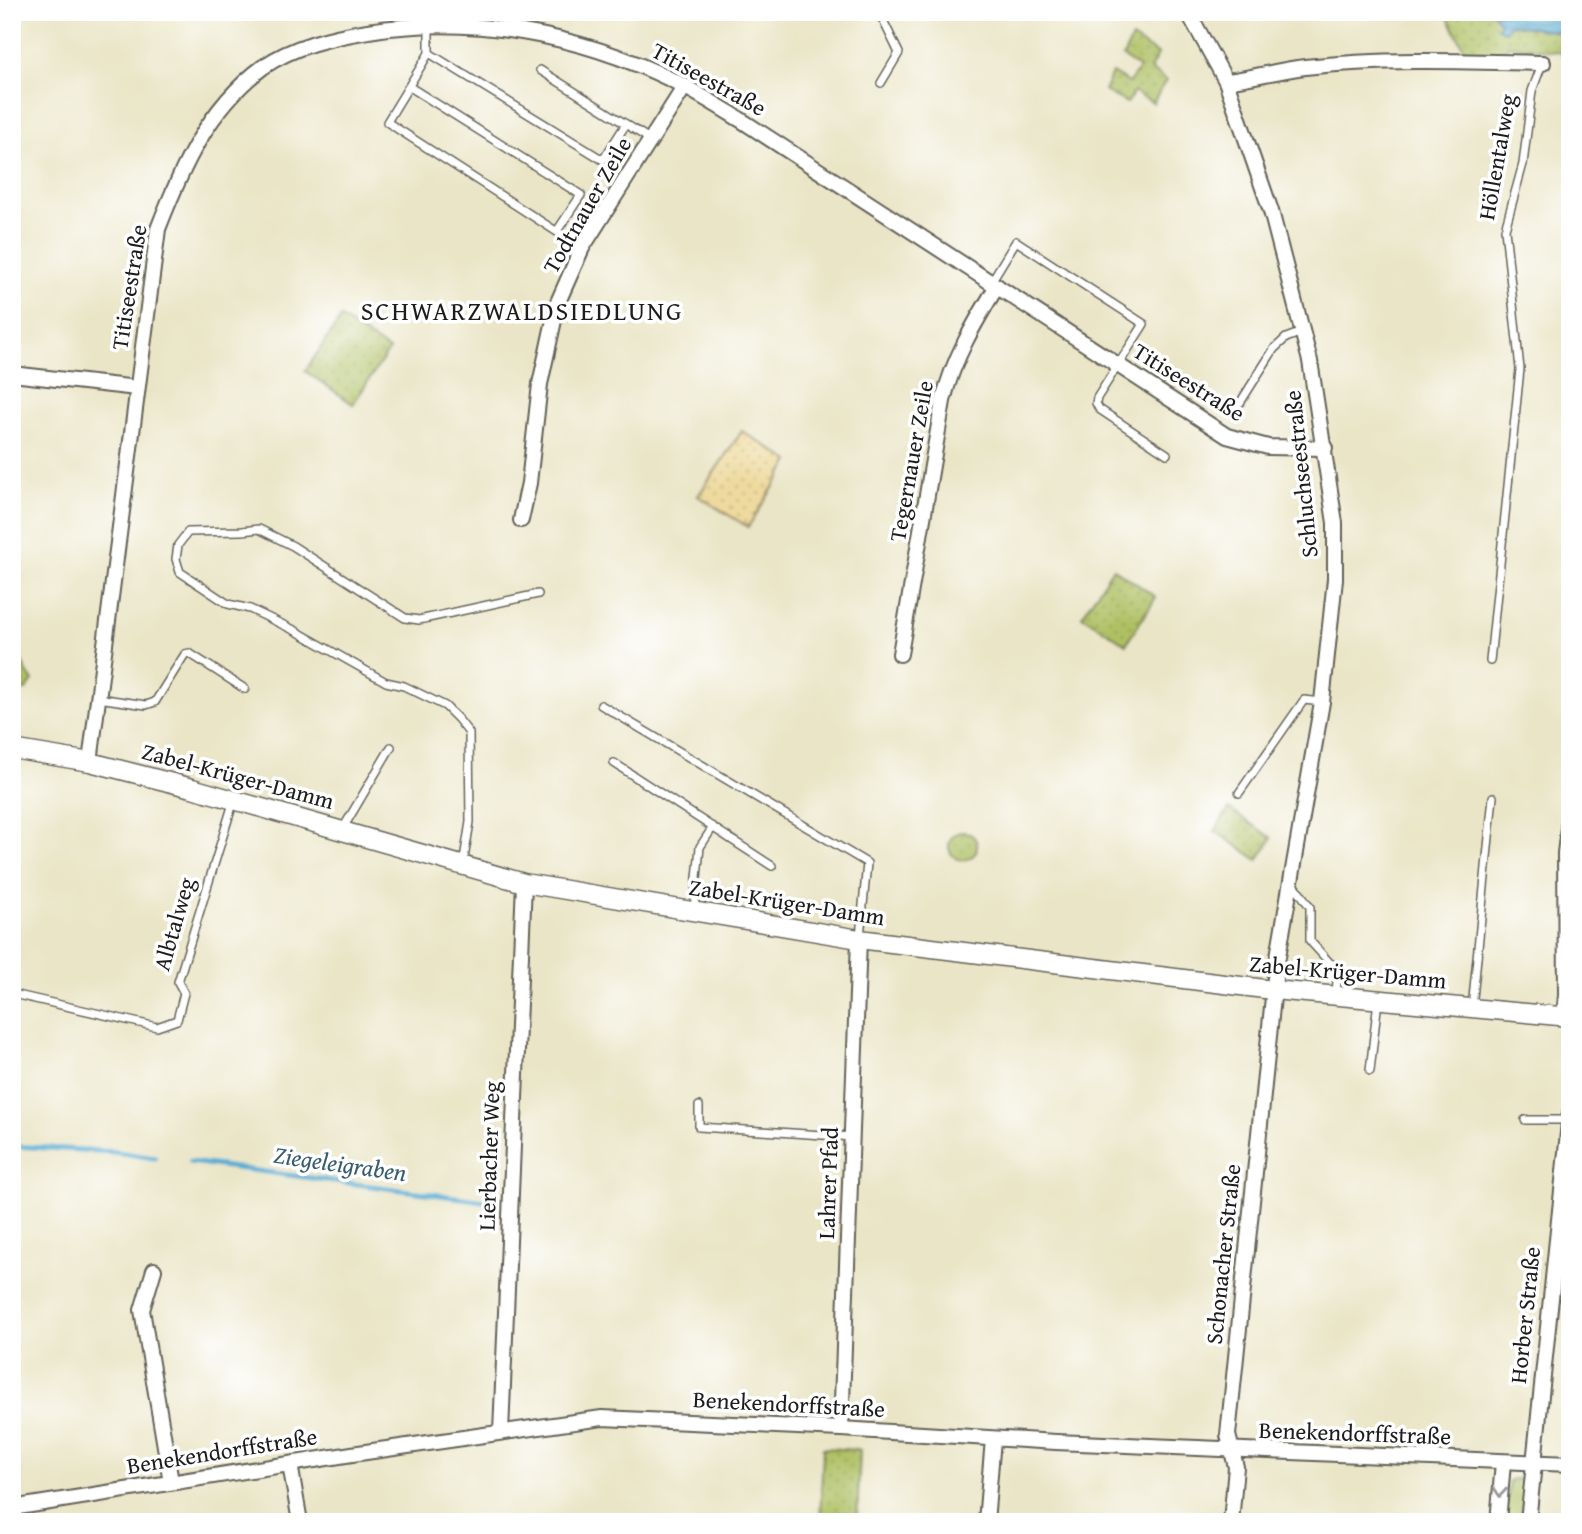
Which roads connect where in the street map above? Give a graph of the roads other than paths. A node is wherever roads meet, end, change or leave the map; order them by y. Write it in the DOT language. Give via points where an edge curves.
graph roads {
  1 [pos="879,12"];
  2 [pos="1188,12"];
  3 [pos="429,25"];
  4 [pos="429,53"];
  5 [pos="1543,63"];
  6 [pos="540,70"];
  7 [pos="1226,81"];
  8 [pos="881,83"];
  9 [pos="410,86"];
  10 [pos="685,86"];
  11 [pos="626,124"];
  12 [pos="651,140"];
  13 [pos="557,231"];
  14 [pos="582,248"];
  15 [pos="993,284"];
  16 [pos="1303,332"];
  17 [pos="1118,365"];
  18 [pos="12,374"];
  19 [pos="136,388"];
  20 [pos="1240,403"];
  21 [pos="1325,448"];
  22 [pos="1167,454"];
  23 [pos="521,520"];
  24 [pos="538,594"];
  25 [pos="900,654"];
  26 [pos="1490,661"];
  27 [pos="245,689"];
  28 [pos="97,698"];
  29 [pos="1322,702"];
  30 [pos="601,705"];
  31 [pos="391,747"];
  32 [pos="12,749"];
  33 [pos="90,762"];
  34 [pos="614,762"];
  35 [pos="1239,793"];
  36 [pos="1493,797"];
  37 [pos="234,799"];
  38 [pos="1570,812"];
  39 [pos="713,827"];
  40 [pos="342,830"];
  41 [pos="463,865"];
  42 [pos="772,866"];
  43 [pos="1291,880"];
  44 [pos="524,883"];
  45 [pos="694,912"];
  46 [pos="859,939"];
  47 [pos="1273,990"];
  48 [pos="13,994"];
  49 [pos="1336,995"];
  50 [pos="1378,999"];
  51 [pos="1472,1008"];
  52 [pos="1567,1017"];
  53 [pos="1370,1071"];
  54 [pos="699,1106"];
  55 [pos="1570,1113"];
  56 [pos="1525,1120"];
  57 [pos="1569,1120"];
  58 [pos="853,1137"];
  59 [pos="154,1270"];
  60 [pos="841,1429"];
  61 [pos="501,1432"];
  62 [pos="993,1439"];
  63 [pos="1232,1450"];
  64 [pos="1503,1462"];
  65 [pos="1532,1462"];
  66 [pos="290,1464"];
  67 [pos="1570,1464"];
  68 [pos="172,1482"];
  69 [pos="12,1484"];
  70 [pos="14,1507"];
  71 [pos="300,1522"];
  72 [pos="986,1522"];
  73 [pos="1231,1522"];
  74 [pos="1498,1522"];
  75 [pos="1528,1522"];
  1 -- 8 [label="lane" via="899,53"];
  2 -- 7 [label="street, Schluchseestraße"];
  3 -- 4 [label="lane"];
  3 -- 10 [label="street, Titiseestraße" via="479,26 541,36 615,56"];
  3 -- 19 [label="street, Titiseestraße" via="348,35 289,54 264,67 206,126 180,172 158,229"];
  4 -- 9 [label="lane"];
  4 -- 11 [label="lane" via="603,160"];
  5 -- 7 [label="street, Höllentalweg" via="1386,62 1304,67"];
  5 -- 26 [label="lane, Höllentalweg" via="1532,91 1523,164 1505,229 1520,369"];
  6 -- 11 [label="lane"];
  7 -- 16 [label="street, Schluchseestraße" via="1271,211"];
  9 -- 13 [label="lane" via="387,122"];
  9 -- 13 [label="lane" via="581,195"];
  10 -- 12 [label="street, Todtnauer Zeile"];
  10 -- 15 [label="street, Titiseestraße"];
  11 -- 12 [label="lane"];
  12 -- 14 [label="street, Todtnauer Zeile"];
  13 -- 14 [label="lane"];
  14 -- 23 [label="street, Todtnauer Zeile" via="558,302 540,384"];
  15 -- 17 [label="street, Titiseestraße"];
  15 -- 17 [label="lane" via="1016,241 1144,324"];
  15 -- 25 [label="street, Tegernauer Zeile" via="949,375"];
  16 -- 20 [label="lane" via="1286,338 1275,349"];
  16 -- 21 [label="street, Schluchseestraße"];
  17 -- 21 [label="street, Titiseestraße" via="1227,436 1268,447"];
  17 -- 22 [label="lane" via="1096,403 1099,409"];
  18 -- 19 [label="street"];
  19 -- 28 [label="street, Titiseestraße"];
  21 -- 29 [label="street, Schluchseestraße" via="1335,523 1335,579"];
  24 -- 41 [label="lane" via="419,620 405,618 259,529 188,531 178,545 180,572 228,604 296,631 386,682 404,685 445,706 458,719 469,733 470,754 470,822"];
  27 -- 28 [label="lane" via="189,653 155,702 146,705"];
  28 -- 33 [label="street, Titiseestraße"];
  29 -- 35 [label="lane" via="1304,700"];
  29 -- 43 [label="street, Schluchseestraße"];
  30 -- 46 [label="lane" via="867,863"];
  31 -- 40 [label="lane"];
  32 -- 33 [label="street, Zabel-Krüger-Damm"];
  33 -- 37 [label="street, Zabel-Krüger-Damm"];
  34 -- 39 [label="lane"];
  36 -- 51 [label="lane"];
  37 -- 40 [label="street, Zabel-Krüger-Damm"];
  37 -- 48 [label="lane, Albtalweg" via="178,982 184,993 177,1020 157,1027"];
  38 -- 52 [label="street" via="1565,853"];
  39 -- 42 [label="lane"];
  39 -- 45 [label="lane" via="700,847"];
  40 -- 41 [label="street, Zabel-Krüger-Damm"];
  41 -- 44 [label="street, Zabel-Krüger-Damm"];
  43 -- 47 [label="street, Schluchseestraße"];
  43 -- 49 [label="lane" via="1310,906 1310,941 1338,967"];
  44 -- 45 [label="street, Zabel-Krüger-Damm"];
  44 -- 61 [label="street, Lierbacher Weg"];
  45 -- 46 [label="street, Zabel-Krüger-Damm"];
  46 -- 47 [label="street, Zabel-Krüger-Damm"];
  46 -- 58 [label="street, Lahrer Pfad"];
  47 -- 49 [label="street, Zabel-Krüger-Damm"];
  47 -- 63 [label="street, Schonacher Straße" via="1228,1435"];
  49 -- 50 [label="street, Zabel-Krüger-Damm"];
  50 -- 51 [label="street, Zabel-Krüger-Damm"];
  50 -- 53 [label="lane"];
  51 -- 52 [label="street, Zabel-Krüger-Damm"];
  54 -- 58 [label="lane" via="699,1128"];
  55 -- 57 [label="street, Horber Straße"];
  56 -- 57 [label="lane"];
  57 -- 65 [label="street, Horber Straße"];
  58 -- 60 [label="street, Lahrer Pfad"];
  59 -- 68 [label="street" via="142,1310"];
  60 -- 61 [label="street, Benekendorffstraße" via="602,1418"];
  60 -- 62 [label="street, Benekendorffstraße"];
  61 -- 66 [label="street, Benekendorffstraße"];
  62 -- 63 [label="street, Benekendorffstraße"];
  62 -- 72 [label="street"];
  63 -- 64 [label="street, Benekendorffstraße"];
  63 -- 73 [label="street, Schonacher Straße" via="1236,1466"];
  64 -- 65 [label="street, Benekendorffstraße"];
  64 -- 74 [label="street, one-way"];
  65 -- 67 [label="street, Benekendorffstraße"];
  65 -- 75 [label="street, Horber Straße"];
  66 -- 68 [label="street, Benekendorffstraße"];
  66 -- 71 [label="street"];
  68 -- 70 [label="street, Benekendorffstraße"];
  69 -- 70 [label="lane"];
}
